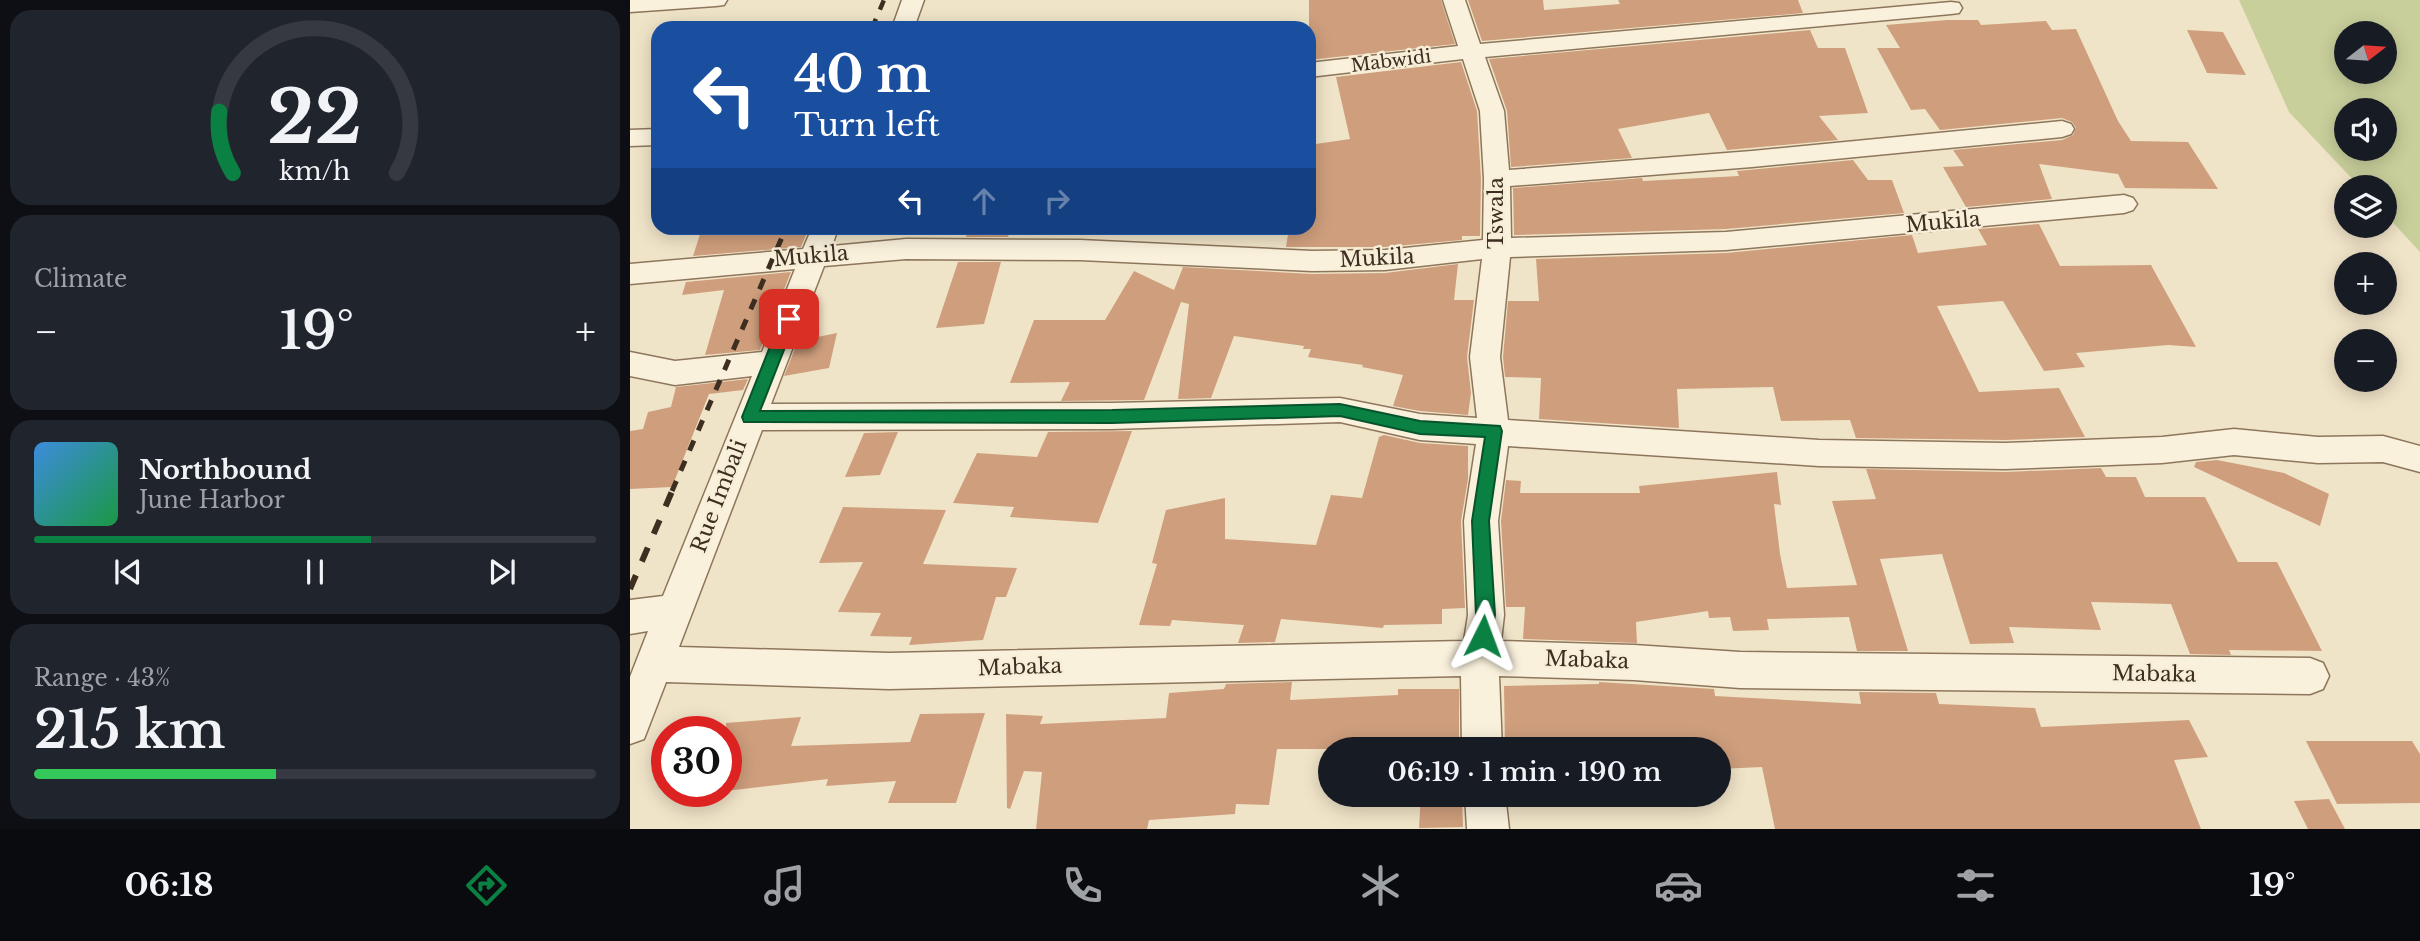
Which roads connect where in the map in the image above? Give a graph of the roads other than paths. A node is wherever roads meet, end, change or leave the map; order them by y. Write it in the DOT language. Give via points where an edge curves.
graph roads {
  1 [pos="716,0"];
  2 [pos="913,0"];
  3 [pos="1454,0"];
  4 [pos="630,6"];
  5 [pos="1951,8"];
  6 [pos="906,21"];
  7 [pos="1474,51"];
  8 [pos="1316,69"];
  9 [pos="2062,129"];
  10 [pos="651,136"];
  11 [pos="630,138"];
  12 [pos="1497,179"];
  13 [pos="2124,204"];
  14 [pos="1084,239"];
  15 [pos="819,242"];
  16 [pos="1497,248"];
  17 [pos="630,274"];
  18 [pos="772,362"];
  19 [pos="630,364"];
  20 [pos="750,417"];
  21 [pos="1494,431"];
  22 [pos="2420,459"];
  23 [pos="675,611"];
  24 [pos="630,617"];
  25 [pos="1480,657"];
  26 [pos="654,664"];
  27 [pos="2310,676"];
  28 [pos="630,725"];
  29 [pos="1482,737"];
  30 [pos="1486,807"];
  31 [pos="1488,829"];
  1 -- 4 [label="street"];
  2 -- 6 [label="street"];
  3 -- 7 [label="street, Tswala"];
  5 -- 7 [label="street, Mabwidi"];
  7 -- 8 [label="street, Mabwidi"];
  7 -- 12 [label="street, Tswala" via="1492,111"];
  9 -- 12 [label="street"];
  10 -- 11 [label="street"];
  12 -- 16 [label="street, Tswala"];
  13 -- 16 [label="street, Mukila" via="1726,242"];
  14 -- 15 [label="street, Mukila" via="906,249"];
  14 -- 16 [label="street, Mukila" via="1324,261 1385,260"];
  15 -- 17 [label="street, Mukila"];
  15 -- 18 [label="street, Rue Imbali"];
  16 -- 21 [label="street, Tswala" via="1485,357"];
  18 -- 19 [label="street" via="675,373"];
  18 -- 20 [label="street, Rue Imbali"];
  20 -- 21 [label="street" via="1340,410 1420,427"];
  20 -- 23 [label="street, Rue Imbali"];
  21 -- 22 [label="street" via="1819,453 2018,456 2234,442 2318,450 2383,449"];
  21 -- 25 [label="street, Tswala" via="1481,521 1486,615"];
  23 -- 24 [label="street"];
  23 -- 26 [label="street, Rue Imbali"];
  25 -- 26 [label="street, Mabaka" via="887,671"];
  25 -- 27 [label="street, Mabaka" via="1741,670"];
  25 -- 29 [label="street"];
  26 -- 28 [label="street, Rue Imbali"];
  30 -- 31 [label="street"];
}
